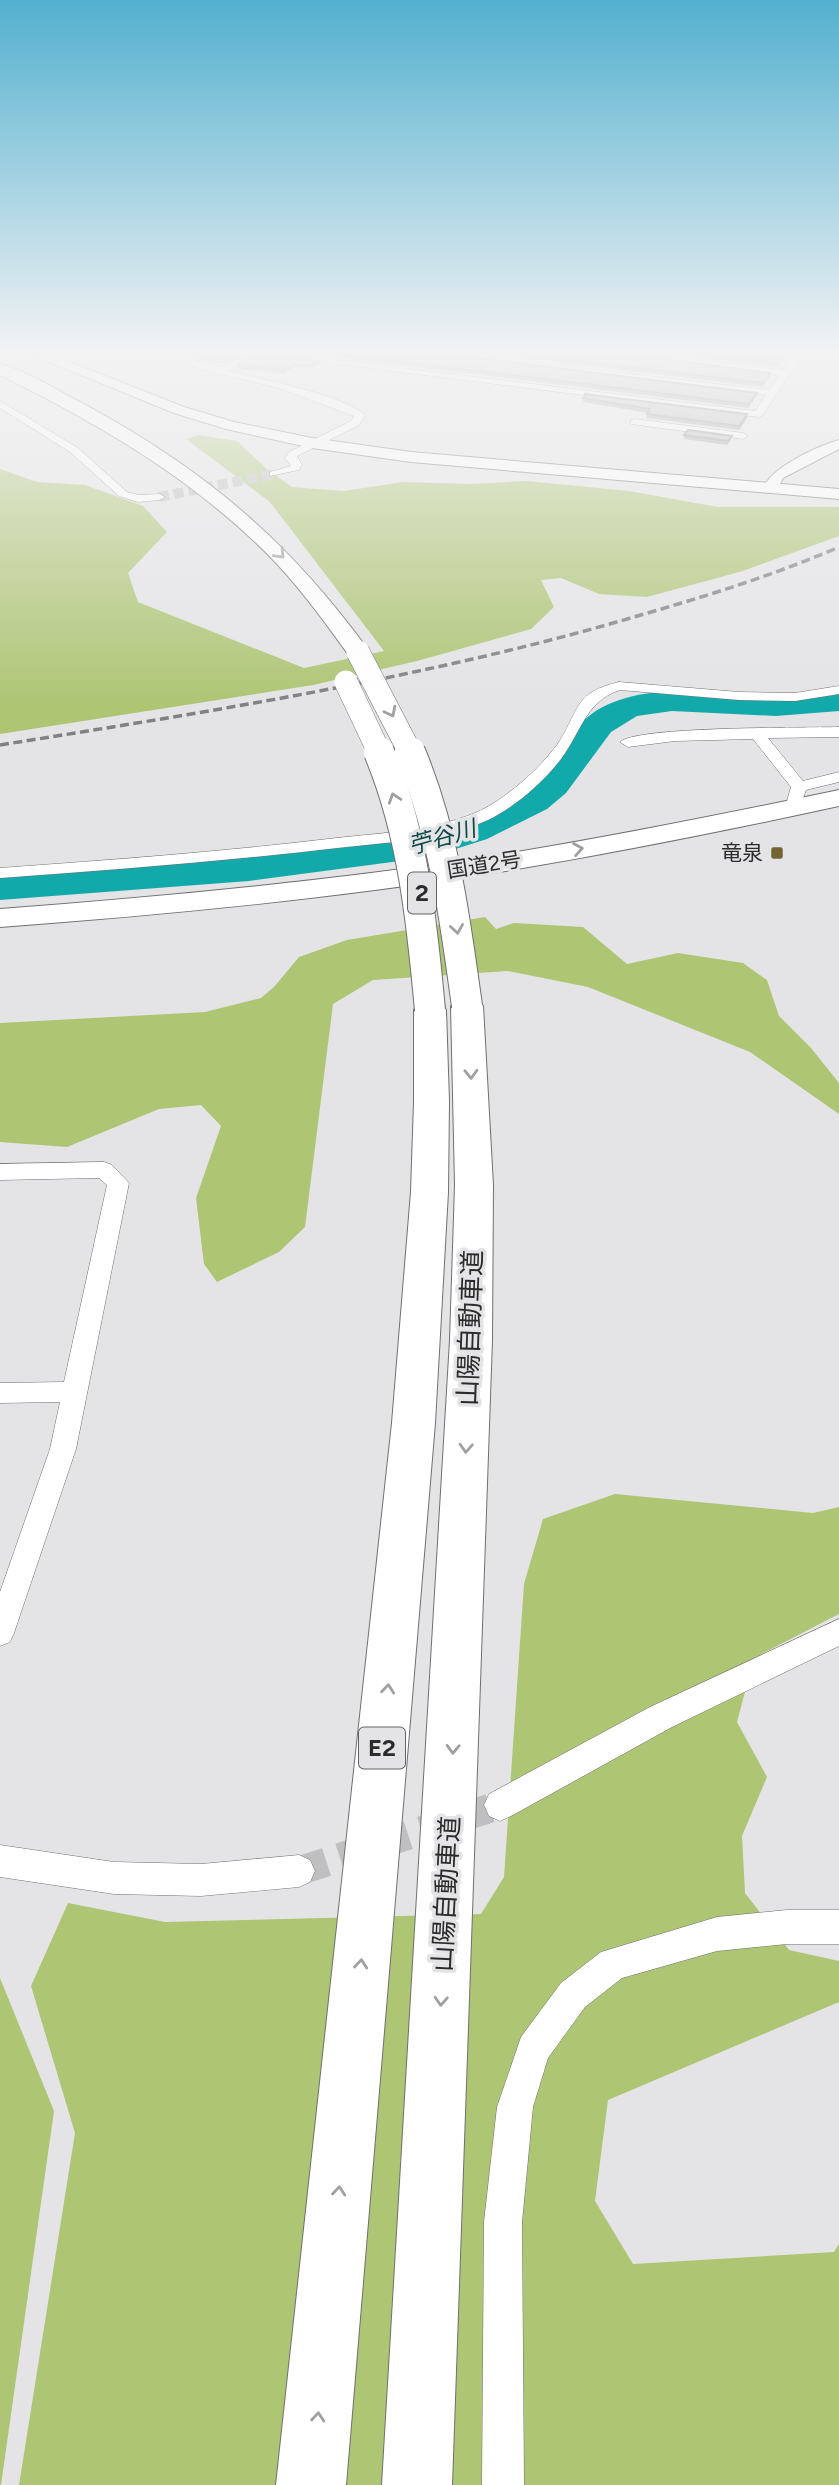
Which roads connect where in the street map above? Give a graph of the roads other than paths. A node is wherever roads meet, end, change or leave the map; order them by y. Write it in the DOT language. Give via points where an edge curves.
graph roads {
  1 [pos="97,471"];
  2 [pos="156,471"];
  3 [pos="181,471"];
  4 [pos="285,471"];
  5 [pos="568,471"];
  6 [pos="786,471"];
  7 [pos="274,474"];
  8 [pos="771,489"];
  9 [pos="839,495"];
  10 [pos="159,497"];
  11 [pos="297,603"];
  12 [pos="344,654"];
  13 [pos="839,690"];
  14 [pos="839,732"];
  15 [pos="757,734"];
  16 [pos="628,742"];
  17 [pos="839,777"];
  18 [pos="796,797"];
  19 [pos="839,799"];
  20 [pos="839,821"];
  21 [pos="0,873"];
  22 [pos="0,918"];
  23 [pos="0,934"];
  24 [pos="448,1008"];
  25 [pos="0,1172"];
  26 [pos="76,1392"];
  27 [pos="0,1393"];
  28 [pos="839,1632"];
  29 [pos="0,1633"];
  30 [pos="500,1805"];
  31 [pos="0,1861"];
  32 [pos="299,1871"];
  33 [pos="839,1927"];
  34 [pos="311,2485"];
  35 [pos="417,2485"];
  36 [pos="503,2485"];
  1 -- 10 [label="street" via="123,494 138,499"];
  2 -- 11 [label="highway" via="232,532"];
  3 -- 12 [label="highway, 山陽自動車道 / E2, one-way" via="280,554 321,600"];
  4 -- 7 [label="street"];
  5 -- 8 [label="main road"];
  6 -- 8 [label="street" via="772,482"];
  8 -- 9 [label="main road"];
  24 -- 12 [label="highway, 山陽自動車道 / E2, one-way, bridge" via="422,930 397,806"];
  12 -- 24 [label="highway, 山陽自動車道 / E2, one-way, bridge" via="399,728 430,805 457,926"];
  13 -- 21 [label="street" via="782,698 619,686 599,692 586,703 551,762 527,786 483,816 442,830 216,857"];
  14 -- 15 [label="street"];
  15 -- 16 [label="street"];
  15 -- 18 [label="street"];
  17 -- 18 [label="street"];
  18 -- 19 [label="highway, 国道2号 / 2"];
  22 -- 18 [label="highway, 国道2号 / 2, one-way" via="361,883 527,858"];
  20 -- 23 [label="highway, 国道2号 / 2" via="474,886 241,914"];
  34 -- 24 [label="highway, 山陽自動車道 / E2, one-way" via="401,1569 430,1185 432,1065"];
  24 -- 35 [label="highway, 山陽自動車道 / E2, one-way" via="474,1185 471,1340"];
  25 -- 26 [label="street" via="104,1170 118,1183"];
  26 -- 27 [label="street"];
  26 -- 29 [label="street" via="63,1449"];
  28 -- 30 [label="street" via="661,1717"];
  31 -- 32 [label="street" via="114,1878 201,1880"];
  33 -- 36 [label="street" via="717,1934 613,1964 573,1994 533,2049 515,2107 503,2222"];
}
